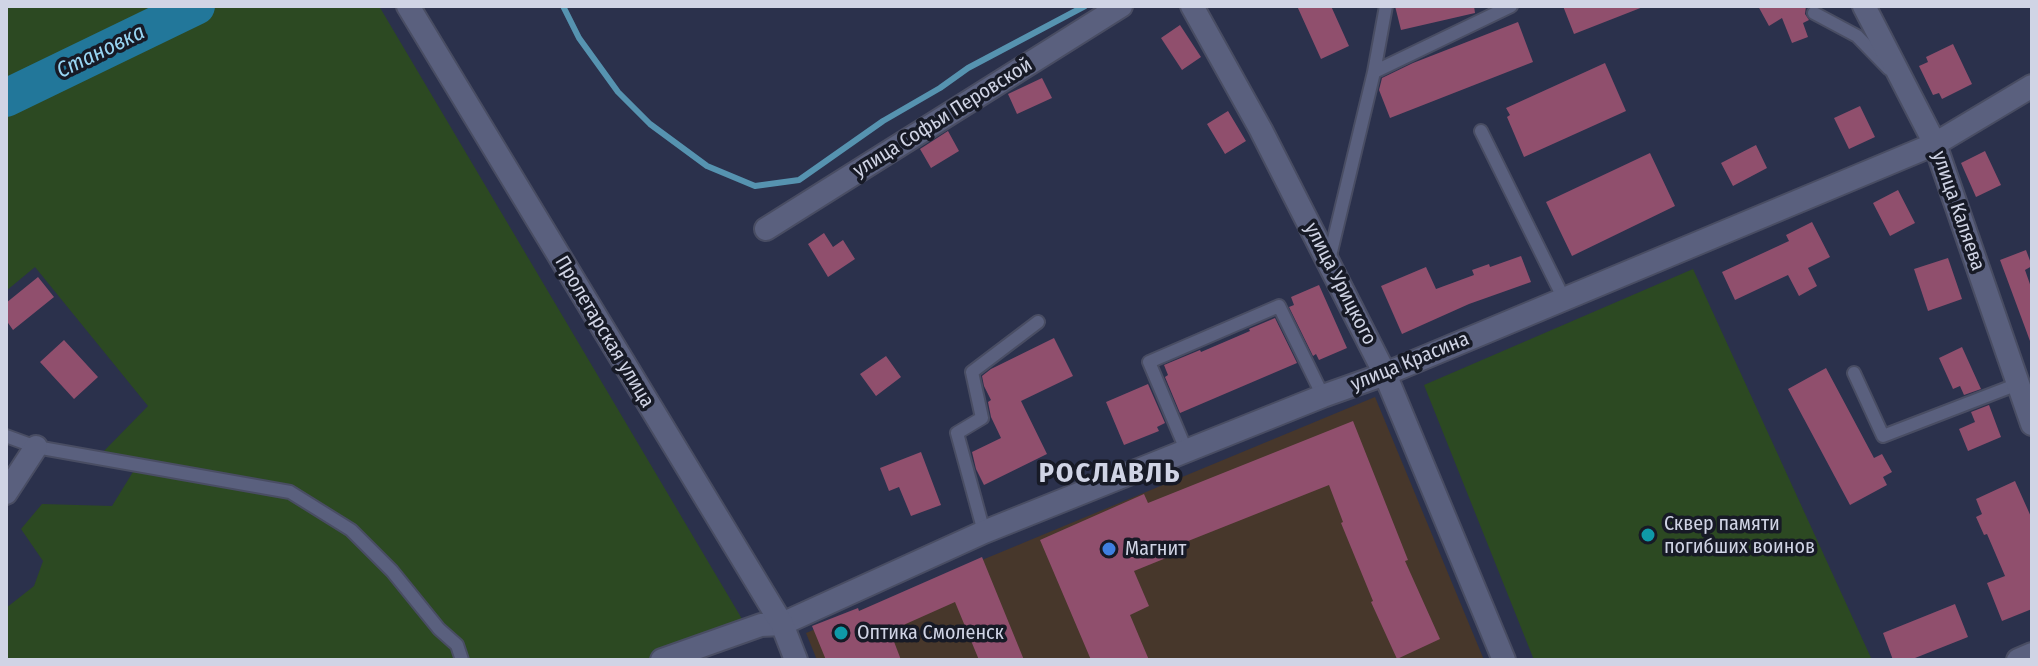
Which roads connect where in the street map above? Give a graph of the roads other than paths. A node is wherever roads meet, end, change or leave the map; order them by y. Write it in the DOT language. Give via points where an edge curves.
graph roads {
  1 [pos="408,6"];
  2 [pos="1121,6"];
  3 [pos="1192,6"];
  4 [pos="1386,6"];
  5 [pos="1511,6"];
  6 [pos="1864,6"];
  7 [pos="1814,13"];
  8 [pos="1374,72"];
  9 [pos="1905,86"];
  10 [pos="2032,86"];
  11 [pos="1481,131"];
  12 [pos="1935,144"];
  13 [pos="766,229"];
  14 [pos="1329,260"];
  15 [pos="1564,299"];
  16 [pos="1038,322"];
  17 [pos="1854,373"];
  18 [pos="1385,374"];
  19 [pos="2018,384"];
  20 [pos="1323,396"];
  21 [pos="2032,424"];
  22 [pos="6,436"];
  23 [pos="36,447"];
  24 [pos="1187,452"];
  25 [pos="6,493"];
  26 [pos="984,532"];
  27 [pos="782,624"];
  28 [pos="2032,654"];
  29 [pos="462,660"];
  30 [pos="662,660"];
  31 [pos="796,660"];
  32 [pos="1504,660"];
  33 [pos="2018,660"];
  1 -- 27 [label="street, Пролетарская улица"];
  2 -- 13 [label="street, улица Софьи Перовской"];
  3 -- 14 [label="street, улица Урицкого"];
  4 -- 8 [label="lane"];
  5 -- 8 [label="lane"];
  6 -- 9 [label="street, улица Каляева"];
  7 -- 9 [label="lane" via="1857,36"];
  8 -- 14 [label="lane"];
  9 -- 12 [label="street, улица Каляева"];
  10 -- 12 [label="street, улица Красина"];
  11 -- 15 [label="lane"];
  12 -- 15 [label="street, улица Красина"];
  12 -- 19 [label="street, улица Каляева"];
  14 -- 18 [label="street, улица Урицкого"];
  15 -- 18 [label="street, улица Красина"];
  16 -- 26 [label="lane" via="972,372 982,418 957,433"];
  17 -- 19 [label="lane" via="1883,436"];
  18 -- 20 [label="street, улица Красина"];
  18 -- 32 [label="street, улица Урицкого"];
  19 -- 21 [label="street, улица Каляева"];
  20 -- 24 [label="street, улица Красина"];
  20 -- 24 [label="lane" via="1279,306 1149,362"];
  22 -- 23 [label="lane"];
  23 -- 25 [label="street"];
  23 -- 29 [label="lane" via="290,492 351,530 457,645"];
  24 -- 26 [label="street, улица Красина"];
  26 -- 27 [label="street, улица Красина"];
  27 -- 30 [label="street, улица Красина" via="761,625"];
  27 -- 31 [label="street, Пролетарская улица"];
  28 -- 33 [label="street"];
}
